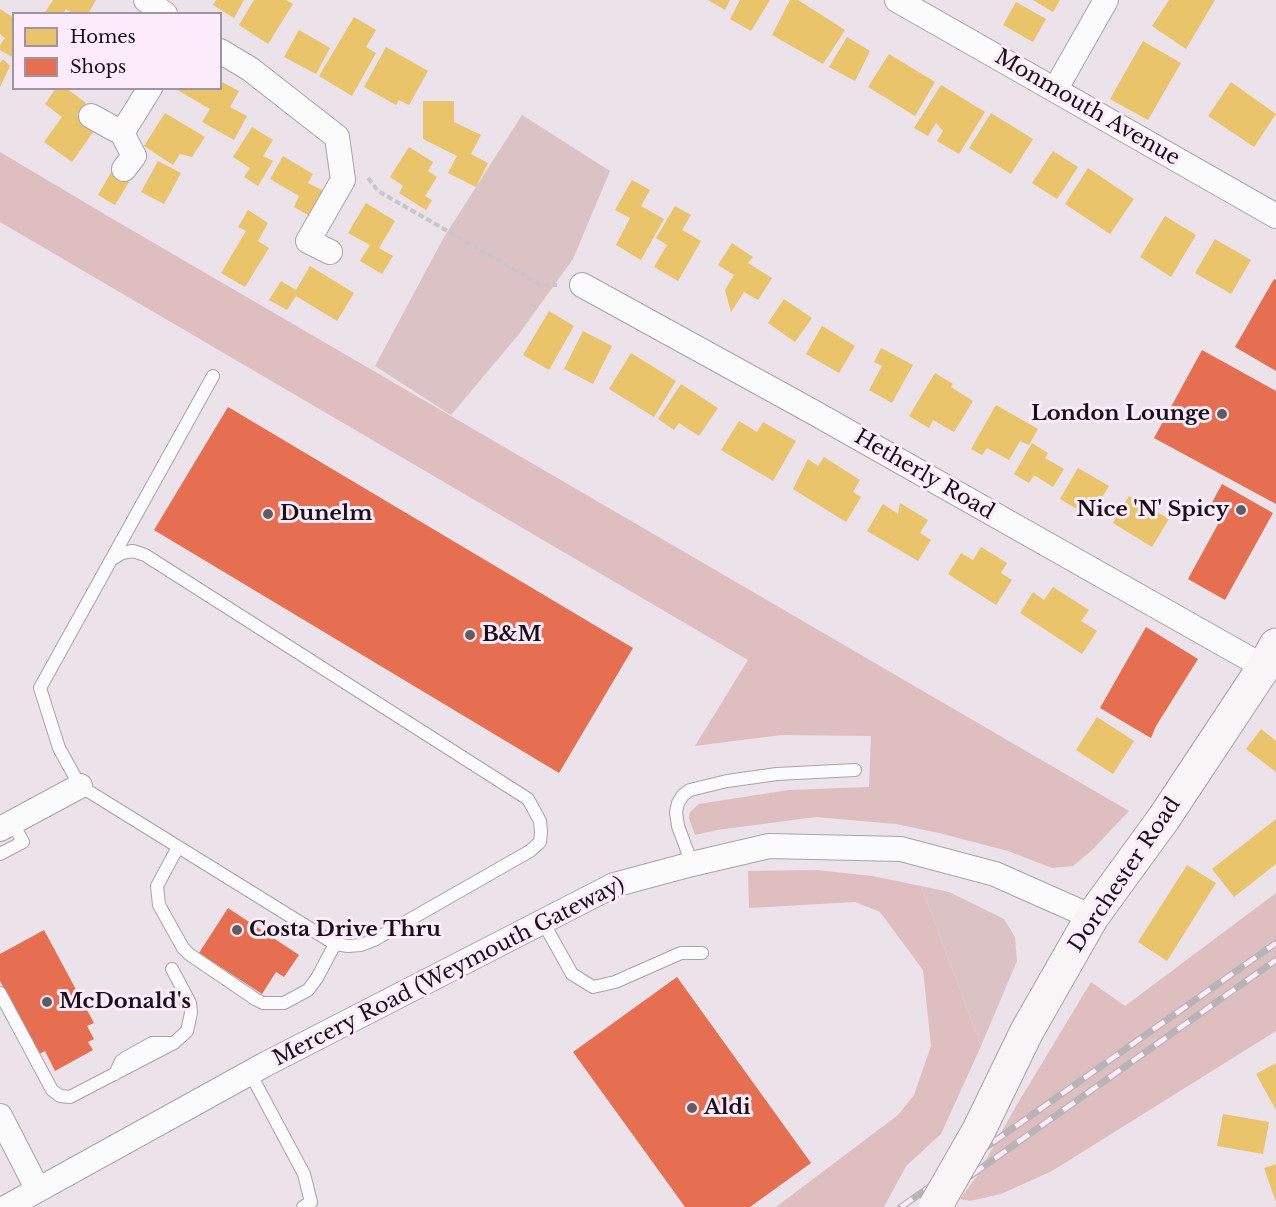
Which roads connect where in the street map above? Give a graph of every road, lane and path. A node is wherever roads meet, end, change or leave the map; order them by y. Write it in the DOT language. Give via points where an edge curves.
graph roads {
  1 [pos="147,0"];
  2 [pos="897,0"];
  3 [pos="1106,0"];
  4 [pos="162,12"];
  5 [pos="222,52"];
  6 [pos="149,90"];
  7 [pos="1055,90"];
  8 [pos="91,116"];
  9 [pos="122,133"];
  10 [pos="124,169"];
  11 [pos="364,173"];
  12 [pos="1276,216"];
  13 [pos="330,252"];
  14 [pos="582,285"];
  15 [pos="213,376"];
  16 [pos="111,560"];
  17 [pos="1270,656"];
  18 [pos="855,770"];
  19 [pos="80,786"];
  20 [pos="12,831"];
  21 [pos="178,847"];
  22 [pos="0,854"];
  23 [pos="692,864"];
  24 [pos="1092,917"];
  25 [pos="543,922"];
  26 [pos="334,944"];
  27 [pos="702,953"];
  28 [pos="172,969"];
  29 [pos="0,993"];
  30 [pos="250,1073"];
  31 [pos="0,1116"];
  32 [pos="38,1190"];
  33 [pos="310,1205"];
  34 [pos="8,1207"];
  35 [pos="935,1207"];
  1 -- 4 [label="street"];
  2 -- 7 [label="street, Monmouth Avenue"];
  3 -- 7 [label="street"];
  5 -- 13 [label="street" via="338,137 343,180 308,241"];
  6 -- 9 [label="street"];
  7 -- 12 [label="street, Monmouth Avenue"];
  8 -- 9 [label="street"];
  9 -- 10 [label="street" via="134,156"];
  11 -- 14 [label="path" via="378,191 542,285"];
  14 -- 17 [label="street, Hetherly Road"];
  15 -- 16 [label="lane"];
  16 -- 19 [label="lane" via="40,688 59,748"];
  16 -- 26 [label="lane" via="133,551 145,555 528,799 535,811 542,832 540,842 530,851 374,940 361,945"];
  17 -- 24 [label="main road, Dorchester Road" via="1164,818"];
  18 -- 23 [label="lane" via="777,774 690,790 683,795 676,812"];
  19 -- 20 [label="street"];
  19 -- 21 [label="lane"];
  20 -- 22 [label="lane"];
  21 -- 26 [label="lane"];
  21 -- 26 [label="lane" via="157,886 159,905 189,954 255,999 284,1003 308,990"];
  23 -- 24 [label="street, Mercery Road (Weymouth Gateway)" via="769,846 901,849 994,874"];
  23 -- 25 [label="street, Mercery Road (Weymouth Gateway)" via="614,885"];
  24 -- 35 [label="main road, Dorchester Road, bridge"];
  25 -- 27 [label="lane" via="572,974 592,987 615,982 681,953"];
  25 -- 30 [label="street, Mercery Road (Weymouth Gateway)"];
  28 -- 29 [label="lane" via="190,1003 187,1031 174,1042 70,1097 52,1090"];
  30 -- 32 [label="street, Mercery Road (Weymouth Gateway)"];
  30 -- 33 [label="lane" via="304,1174"];
  31 -- 32 [label="street"];
  32 -- 34 [label="street, Mercery Road (Weymouth Gateway)"];
}
